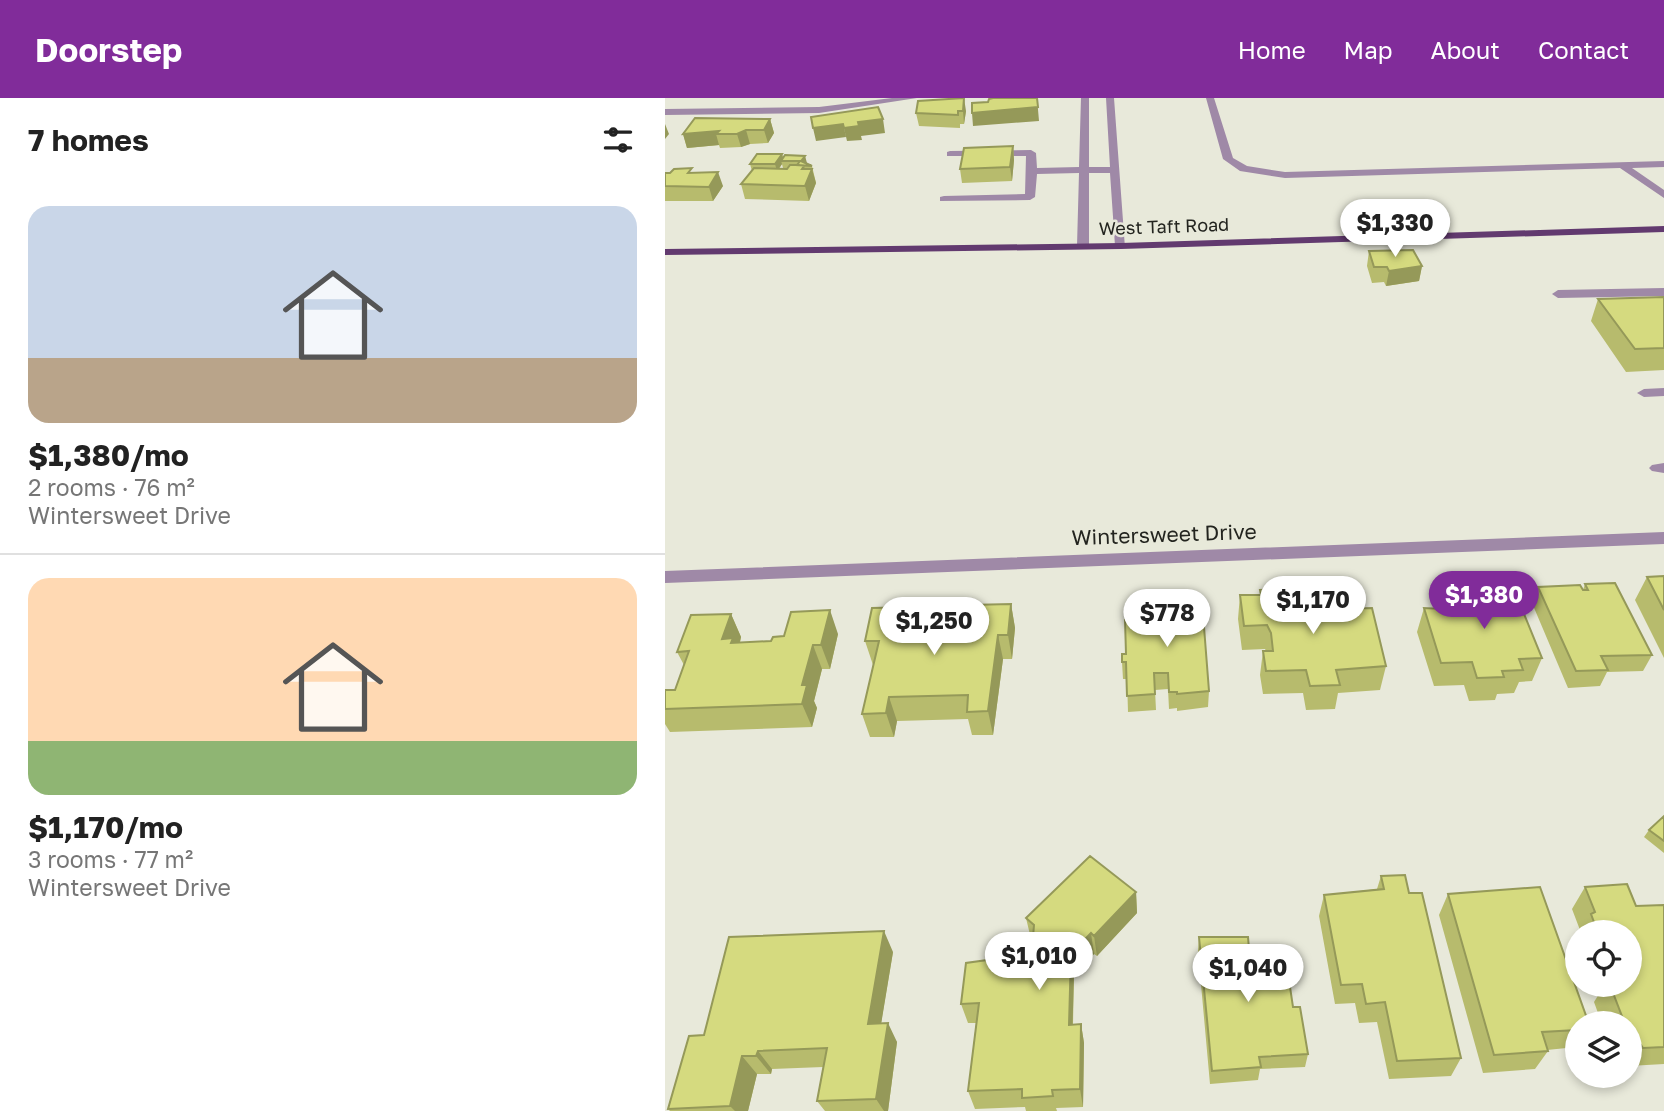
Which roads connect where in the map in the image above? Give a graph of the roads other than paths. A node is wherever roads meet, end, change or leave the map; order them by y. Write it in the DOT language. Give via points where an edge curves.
graph roads {
  1 [pos="913,98"];
  2 [pos="1085,98"];
  3 [pos="1110,98"];
  4 [pos="1210,98"];
  5 [pos="665,112"];
  6 [pos="950,153"];
  7 [pos="1664,164"];
  8 [pos="1623,166"];
  9 [pos="1085,170"];
  10 [pos="1116,170"];
  11 [pos="1032,171"];
  12 [pos="1664,195"];
  13 [pos="944,199"];
  14 [pos="1664,229"];
  15 [pos="1083,246"];
  16 [pos="1121,246"];
  17 [pos="665,252"];
  18 [pos="1664,292"];
  19 [pos="1558,294"];
  20 [pos="1664,392"];
  21 [pos="1644,393"];
  22 [pos="1664,538"];
  23 [pos="665,577"];
  1 -- 5 [label="street" via="819,110"];
  2 -- 9 [label="street"];
  3 -- 10 [label="street"];
  4 -- 8 [label="street" via="1228,159 1244,169 1285,175"];
  6 -- 11 [label="street" via="1031,153"];
  7 -- 8 [label="street"];
  8 -- 12 [label="street"];
  9 -- 10 [label="street"];
  9 -- 11 [label="street"];
  9 -- 15 [label="street"];
  10 -- 16 [label="street"];
  11 -- 13 [label="street" via="1030,197"];
  14 -- 16 [label="main road, West Taft Road"];
  15 -- 16 [label="main road, West Taft Road"];
  15 -- 17 [label="main road, West Taft Road"];
  18 -- 19 [label="street"];
  20 -- 21 [label="street"];
  22 -- 23 [label="street, Wintersweet Drive"];
}
